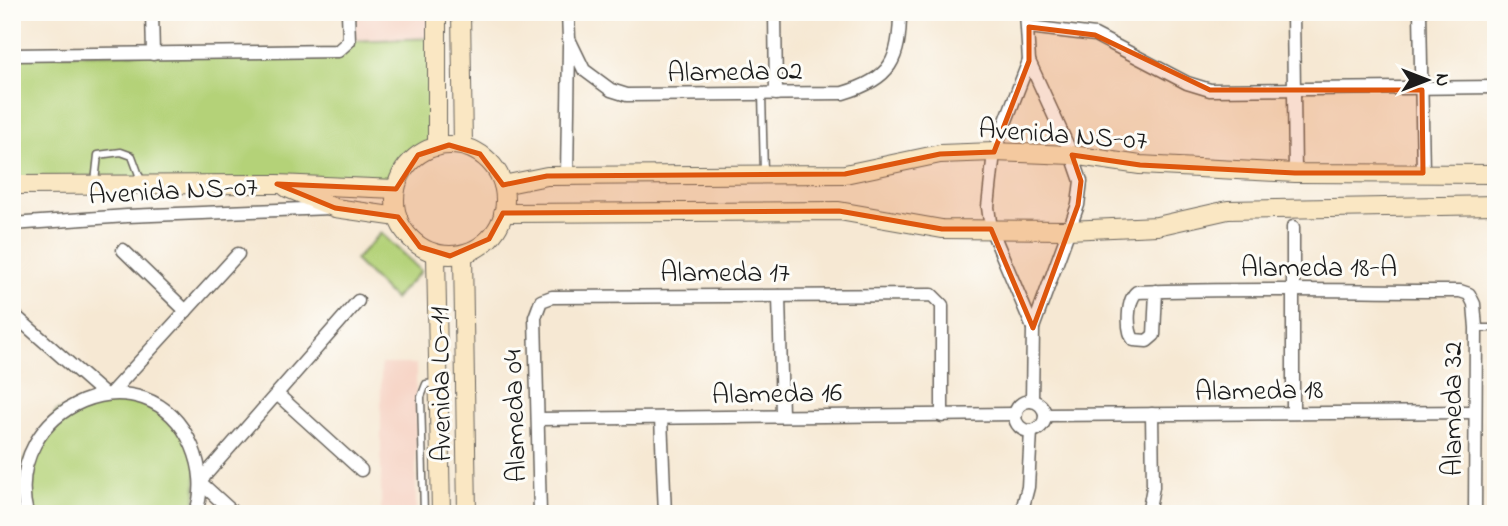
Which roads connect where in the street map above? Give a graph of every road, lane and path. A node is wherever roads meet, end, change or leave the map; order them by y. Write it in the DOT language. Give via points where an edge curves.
graph roads {
  1 [pos="152,12"];
  2 [pos="348,12"];
  3 [pos="437,12"];
  4 [pos="461,12"];
  5 [pos="568,12"];
  6 [pos="775,12"];
  7 [pos="900,12"];
  8 [pos="1026,12"];
  9 [pos="1293,12"];
  10 [pos="1420,12"];
  11 [pos="1029,27"];
  12 [pos="569,39"];
  13 [pos="153,54"];
  14 [pos="12,55"];
  15 [pos="1029,61"];
  16 [pos="1496,87"];
  17 [pos="1295,89"];
  18 [pos="1422,90"];
  19 [pos="762,94"];
  20 [pos="776,94"];
  21 [pos="463,146"];
  22 [pos="437,147"];
  23 [pos="994,152"];
  24 [pos="1072,155"];
  25 [pos="1295,173"];
  26 [pos="1423,173"];
  27 [pos="764,174"];
  28 [pos="1496,174"];
  29 [pos="567,176"];
  30 [pos="143,184"];
  31 [pos="277,184"];
  32 [pos="12,185"];
  33 [pos="503,185"];
  34 [pos="95,186"];
  35 [pos="396,189"];
  36 [pos="1496,205"];
  37 [pos="335,208"];
  38 [pos="503,213"];
  39 [pos="398,216"];
  40 [pos="12,224"];
  41 [pos="1293,227"];
  42 [pos="991,229"];
  43 [pos="1068,230"];
  44 [pos="123,250"];
  45 [pos="238,254"];
  46 [pos="463,254"];
  47 [pos="436,255"];
  48 [pos="1156,291"];
  49 [pos="1294,291"];
  50 [pos="779,296"];
  51 [pos="358,301"];
  52 [pos="1474,304"];
  53 [pos="186,311"];
  54 [pos="12,313"];
  55 [pos="535,317"];
  56 [pos="1033,328"];
  57 [pos="1476,328"];
  58 [pos="1496,328"];
  59 [pos="138,364"];
  60 [pos="72,367"];
  61 [pos="438,383"];
  62 [pos="107,394"];
  63 [pos="277,394"];
  64 [pos="133,396"];
  65 [pos="84,398"];
  66 [pos="1032,401"];
  67 [pos="1293,412"];
  68 [pos="1474,412"];
  69 [pos="1016,414"];
  70 [pos="1152,414"];
  71 [pos="782,415"];
  72 [pos="1045,415"];
  73 [pos="942,416"];
  74 [pos="661,418"];
  75 [pos="538,419"];
  76 [pos="1031,430"];
  77 [pos="226,450"];
  78 [pos="197,456"];
  79 [pos="18,460"];
  80 [pos="361,470"];
  81 [pos="12,473"];
  82 [pos="201,482"];
  83 [pos="18,492"];
  84 [pos="197,510"];
  85 [pos="231,511"];
  86 [pos="27,514"];
  87 [pos="424,514"];
  88 [pos="441,514"];
  89 [pos="467,514"];
  90 [pos="540,514"];
  91 [pos="665,514"];
  92 [pos="1021,514"];
  93 [pos="1148,514"];
  94 [pos="1475,514"];
  1 -- 13 [label="street"];
  2 -- 13 [label="street" via="349,41 342,50"];
  3 -- 22 [label="street"];
  4 -- 21 [label="street"];
  5 -- 12 [label="street, Alameda 02"];
  6 -- 20 [label="street"];
  7 -- 20 [label="street, Alameda 02" via="898,52 878,79 843,93"];
  8 -- 11 [label="street"];
  9 -- 17 [label="street"];
  10 -- 18 [label="street"];
  11 -- 15 [label="street"];
  11 -- 17 [label="street" via="1095,35 1187,83 1210,90"];
  12 -- 19 [label="street, Alameda 02" via="584,70 627,95"];
  12 -- 29 [label="street"];
  13 -- 14 [label="street"];
  15 -- 23 [label="street"];
  15 -- 24 [label="street"];
  16 -- 18 [label="street"];
  17 -- 18 [label="street"];
  17 -- 25 [label="street"];
  18 -- 26 [label="street"];
  19 -- 20 [label="street, Alameda 02"];
  19 -- 27 [label="lane"];
  21 -- 22 [label="street"];
  21 -- 33 [label="street" via="487,161"];
  22 -- 35 [label="street" via="418,155 404,170"];
  23 -- 24 [label="street, Avenida NS-07"];
  23 -- 27 [label="street, Avenida NS-07" via="928,156 845,174"];
  23 -- 42 [label="street" via="988,186"];
  24 -- 25 [label="street, Avenida NS-07" via="1140,165"];
  24 -- 43 [label="street" via="1081,181"];
  25 -- 26 [label="street, Avenida NS-07"];
  26 -- 28 [label="street, Avenida NS-07"];
  27 -- 29 [label="street, Avenida NS-07"];
  29 -- 33 [label="street, Avenida NS-07"];
  30 -- 31 [label="street, Avenida NS-07"];
  30 -- 34 [label="street, Avenida NS-07"];
  30 -- 34 [label="lane" via="132,156 108,152 95,161"];
  31 -- 35 [label="street, Avenida NS-07"];
  31 -- 37 [label="street, Avenida NS-07"];
  32 -- 34 [label="street, Avenida NS-07"];
  33 -- 38 [label="street"];
  35 -- 39 [label="street"];
  36 -- 43 [label="street" via="1228,210 1157,226"];
  37 -- 39 [label="street, Avenida NS-07"];
  37 -- 40 [label="street, Avenida NS-07"];
  38 -- 42 [label="street" via="839,211 942,229"];
  38 -- 46 [label="street" via="489,239"];
  39 -- 47 [label="street" via="406,233"];
  41 -- 49 [label="street"];
  42 -- 43 [label="street"];
  42 -- 56 [label="street"];
  43 -- 56 [label="street"];
  44 -- 53 [label="street"];
  45 -- 53 [label="street"];
  46 -- 47 [label="street"];
  46 -- 89 [label="street, Avenida LO-11"];
  47 -- 61 [label="street, Avenida LO-11"];
  48 -- 49 [label="street, Alameda 18-A"];
  49 -- 52 [label="street, Alameda 18-A" via="1460,291 1469,294"];
  49 -- 67 [label="street"];
  50 -- 55 [label="street, Alameda 17" via="552,297 541,301"];
  50 -- 71 [label="street"];
  50 -- 73 [label="street, Alameda 17" via="937,297 942,305"];
  51 -- 63 [label="street"];
  52 -- 57 [label="street, Alameda 32"];
  53 -- 59 [label="street"];
  54 -- 60 [label="street"];
  55 -- 75 [label="street, Alameda 04"];
  56 -- 66 [label="street"];
  57 -- 58 [label="lane"];
  57 -- 68 [label="street, Alameda 32"];
  59 -- 62 [label="street"];
  59 -- 64 [label="street"];
  60 -- 62 [label="street"];
  60 -- 65 [label="street"];
  61 -- 87 [label="lane" via="426,384 421,397"];
  61 -- 88 [label="street, Avenida LO-11"];
  62 -- 64 [label="street"];
  62 -- 65 [label="street"];
  63 -- 77 [label="street"];
  63 -- 80 [label="street"];
  64 -- 78 [label="street" via="158,407 179,425"];
  65 -- 79 [label="street" via="58,411"];
  66 -- 69 [label="street" via="1019,406"];
  66 -- 72 [label="street" via="1043,407"];
  67 -- 68 [label="street, Alameda 18"];
  67 -- 70 [label="street, Alameda 18"];
  68 -- 94 [label="street, Alameda 32"];
  69 -- 73 [label="street, Alameda 16"];
  69 -- 76 [label="street" via="1020,426"];
  70 -- 72 [label="street, Alameda 18"];
  70 -- 93 [label="street" via="1153,487"];
  71 -- 73 [label="street, Alameda 16"];
  71 -- 74 [label="street, Alameda 16"];
  72 -- 76 [label="street" via="1043,424"];
  74 -- 75 [label="street, Alameda 16"];
  74 -- 91 [label="street"];
  75 -- 90 [label="street, Alameda 04"];
  76 -- 92 [label="street" via="1028,488"];
  77 -- 78 [label="street"];
  77 -- 82 [label="street"];
  78 -- 82 [label="street"];
  79 -- 83 [label="street"];
  81 -- 83 [label="street"];
  82 -- 84 [label="street"];
  82 -- 85 [label="street"];
  83 -- 86 [label="street"];
  84 -- 85 [label="street"];
}
